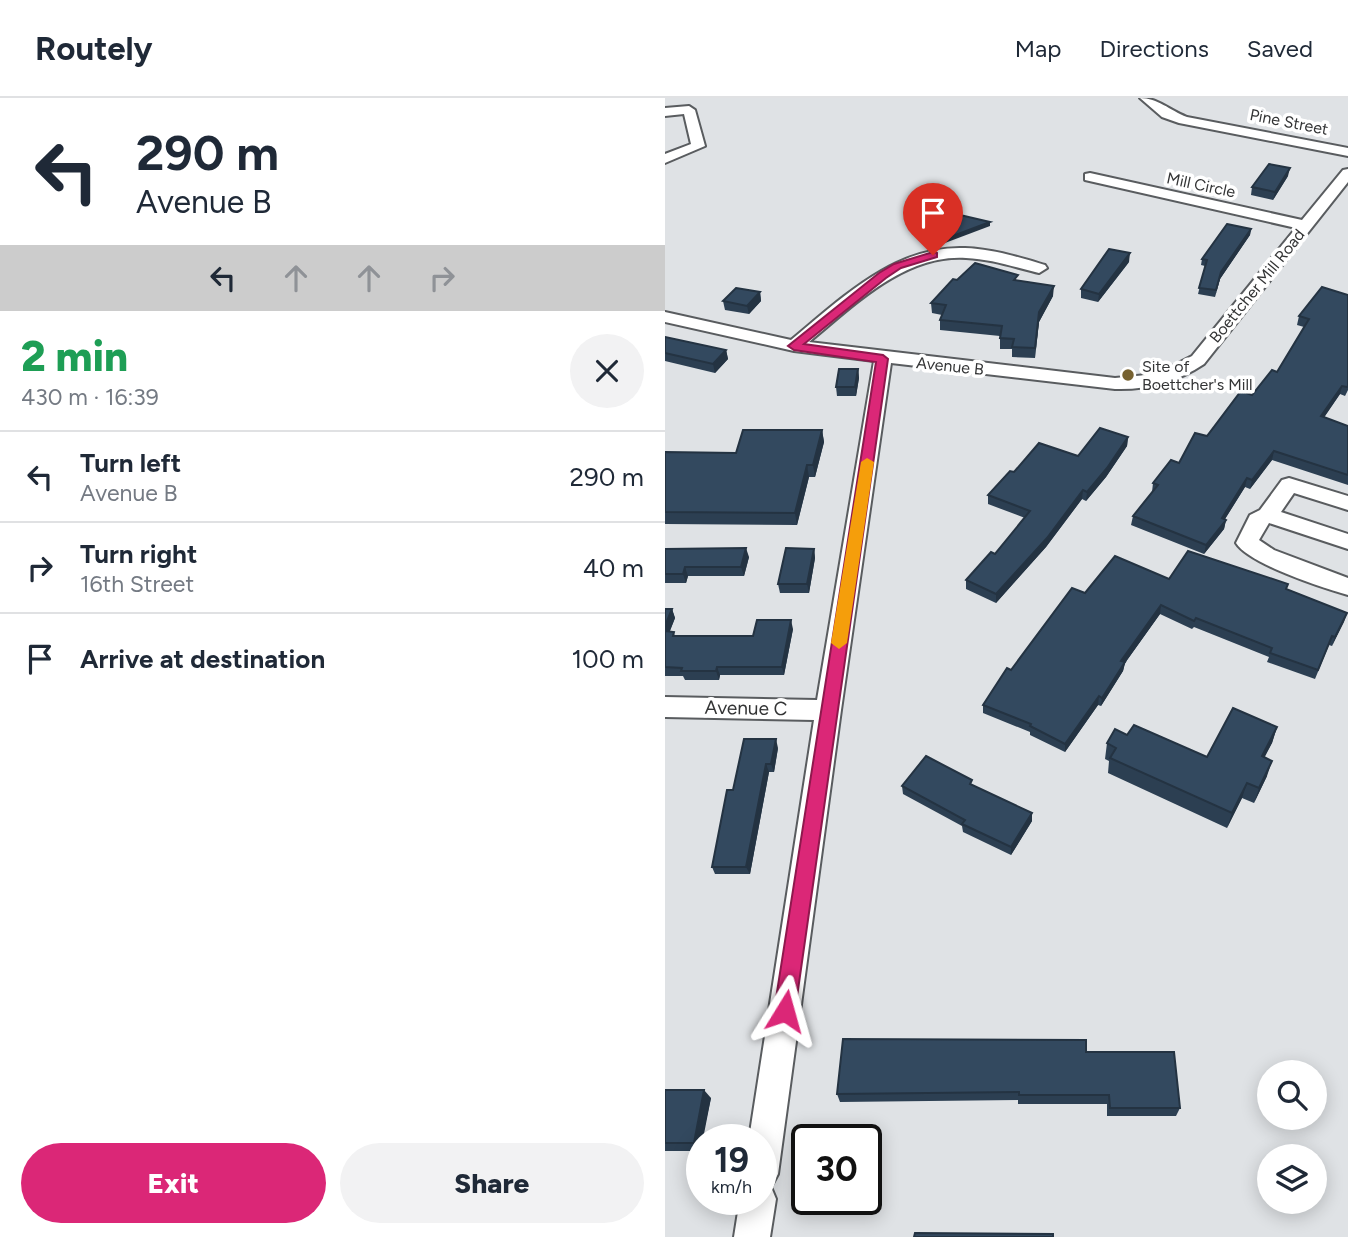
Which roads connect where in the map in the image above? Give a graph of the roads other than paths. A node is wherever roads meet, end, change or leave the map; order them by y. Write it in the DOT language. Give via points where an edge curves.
graph roads {
  1 [pos="1146,98"];
  2 [pos="665,112"];
  3 [pos="1348,152"];
  4 [pos="665,159"];
  5 [pos="1348,173"];
  6 [pos="1090,177"];
  7 [pos="1305,225"];
  8 [pos="1039,268"];
  9 [pos="665,317"];
  10 [pos="794,346"];
  11 [pos="883,359"];
  12 [pos="1154,383"];
  13 [pos="1348,503"];
  14 [pos="1268,515"];
  15 [pos="1348,542"];
  16 [pos="1348,587"];
  17 [pos="665,707"];
  18 [pos="828,710"];
  19 [pos="768,1124"];
  20 [pos="755,1215"];
  21 [pos="752,1237"];
  1 -- 3 [label="street, Pine Street" via="1184,120"];
  2 -- 4 [label="street" via="689,110 698,146"];
  5 -- 7 [label="street, Boettcher Mill Road"];
  6 -- 7 [label="street, Mill Circle"];
  7 -- 12 [label="street, Boettcher Mill Road" via="1198,360"];
  8 -- 10 [label="street" via="979,254 915,259 883,275"];
  9 -- 10 [label="street, Avenue B"];
  10 -- 11 [label="street, Avenue B"];
  11 -- 12 [label="street, Avenue B" via="1102,383"];
  11 -- 18 [label="street"];
  13 -- 14 [label="street" via="1289,485"];
  14 -- 15 [label="street"];
  14 -- 16 [label="street" via="1258,520 1247,542 1266,555"];
  17 -- 18 [label="street, Avenue C"];
  18 -- 19 [label="street"];
  20 -- 21 [label="street"];
}
